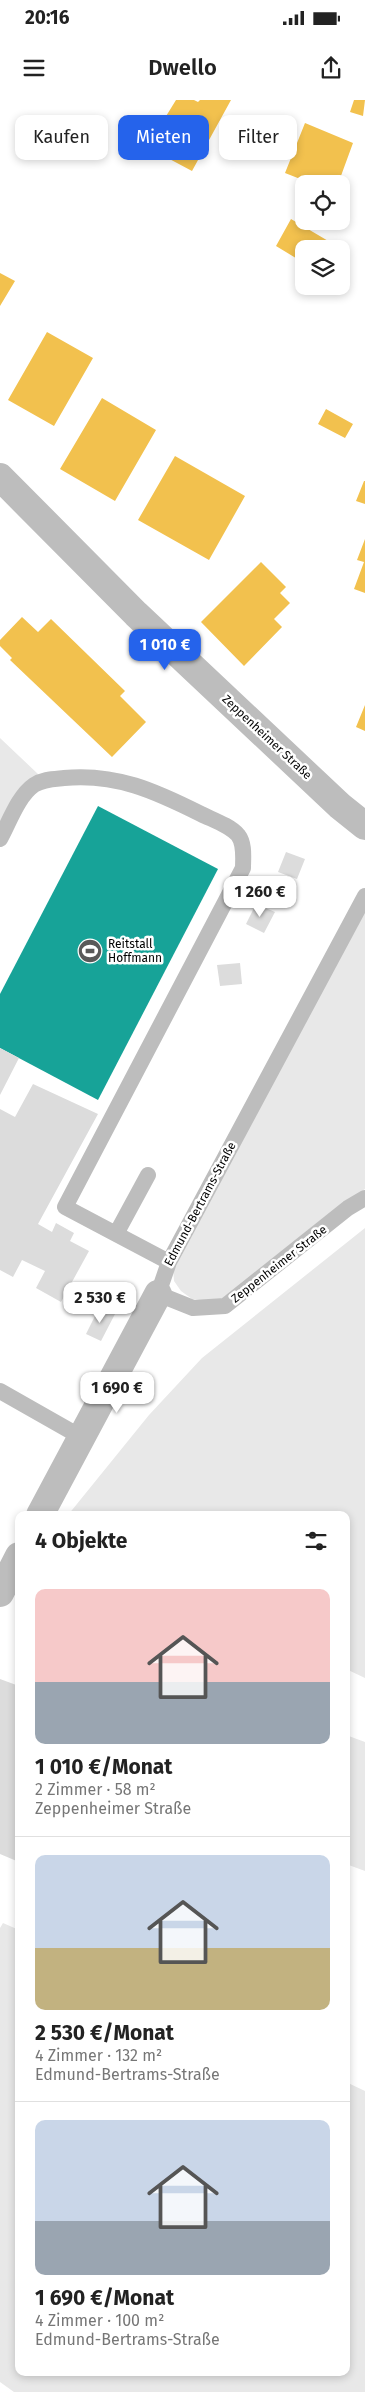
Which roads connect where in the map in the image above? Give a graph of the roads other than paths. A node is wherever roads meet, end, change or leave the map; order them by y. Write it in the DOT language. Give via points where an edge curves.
graph roads {
  1 [pos="0,477"];
  2 [pos="365,826"];
  3 [pos="0,839"];
  4 [pos="365,896"];
  5 [pos="148,1175"];
  6 [pos="365,1198"];
  7 [pos="116,1234"];
  8 [pos="168,1262"];
  9 [pos="158,1294"];
  10 [pos="0,1391"];
  11 [pos="81,1437"];
  12 [pos="42,1511"];
  13 [pos="15,1564"];
  14 [pos="0,1593"];
  1 -- 2 [label="street, Zeppenheimer Straße" via="136,614"];
  3 -- 7 [label="lane" via="22,798 33,786 43,780 87,776 124,781 178,802 226,826 238,836 244,853 243,868 65,1206"];
  4 -- 8 [label="lane, Edmund-Bertrams-Straße"];
  5 -- 7 [label="lane"];
  6 -- 9 [label="lane, Zeppenheimer Straße" via="225,1306 193,1308"];
  7 -- 8 [label="lane"];
  8 -- 9 [label="lane, Edmund-Bertrams-Straße"];
  9 -- 11 [label="street, Edmund-Bertrams-Straße"];
  10 -- 11 [label="lane"];
  11 -- 12 [label="street, Edmund-Bertrams-Straße"];
  13 -- 14 [label="street"];
}
